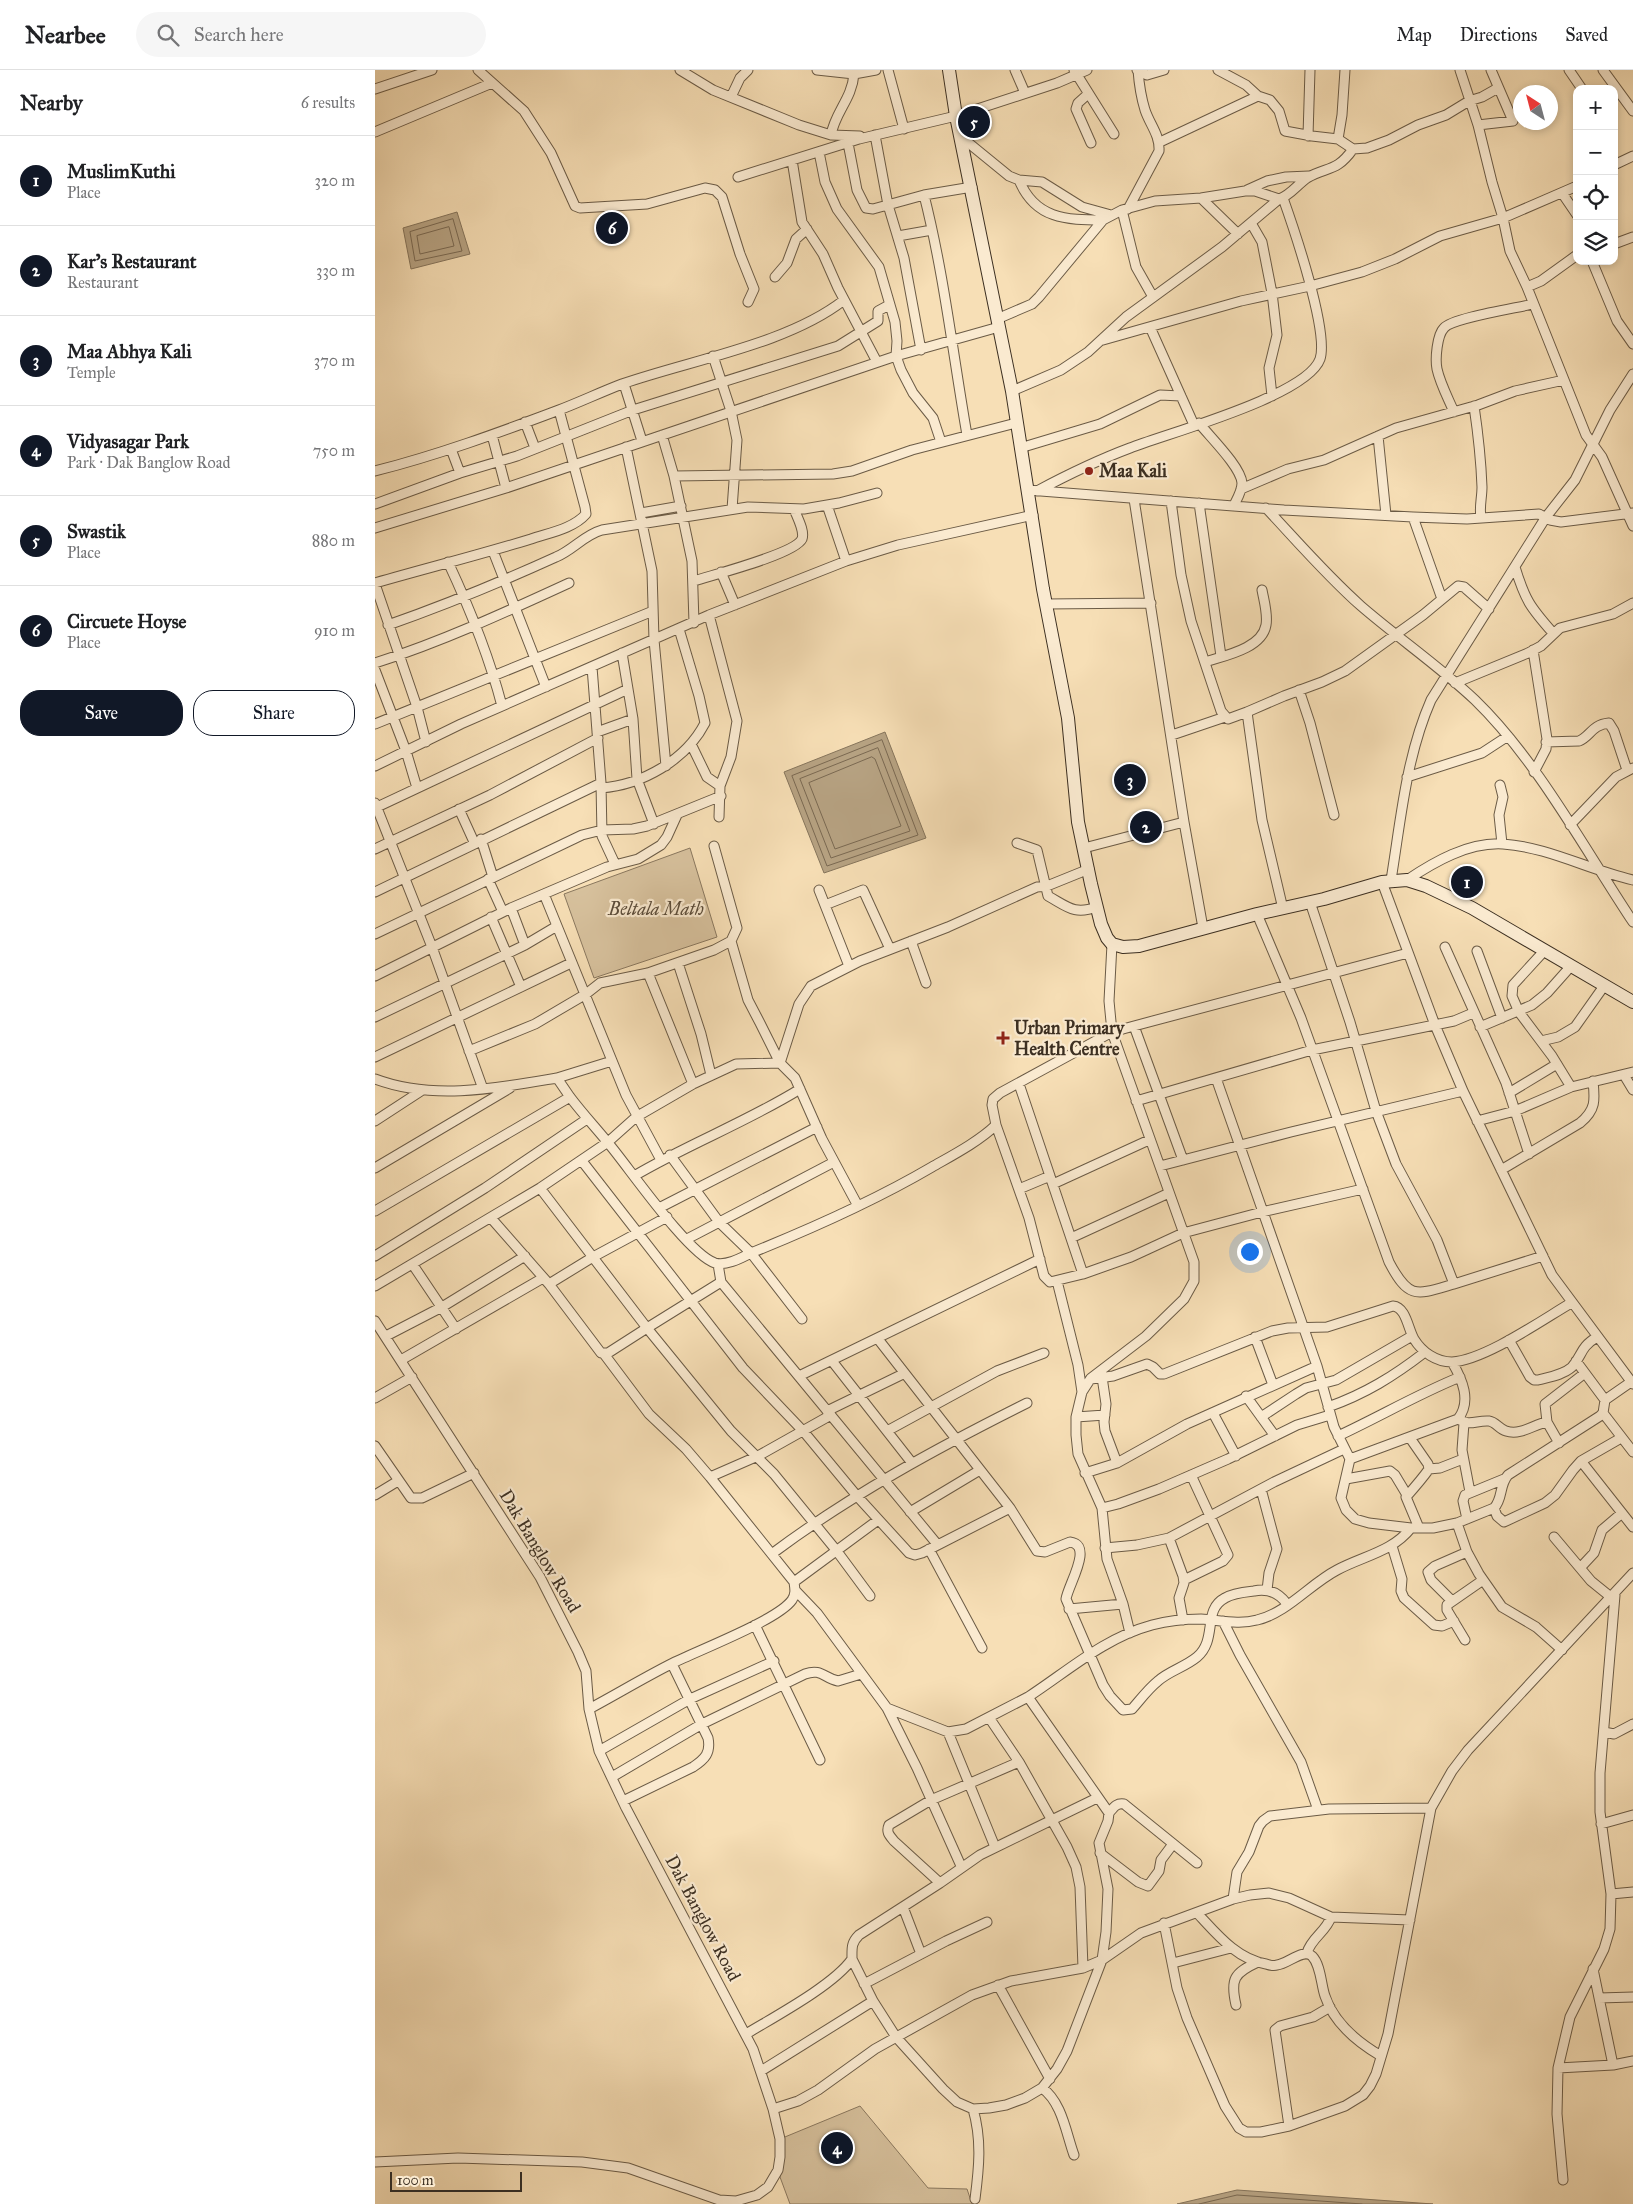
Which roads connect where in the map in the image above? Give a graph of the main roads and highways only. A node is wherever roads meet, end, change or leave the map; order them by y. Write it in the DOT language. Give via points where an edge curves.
graph roads {
  1 [pos="949,70"];
  2 [pos="1633,1002"];
  1 -- 2 [label="main road" via="1012,391 1020,448 1032,490 1046,604 1068,718 1078,822 1103,931 1112,944 1139,946 1386,881 1407,880 1472,908"];
}
